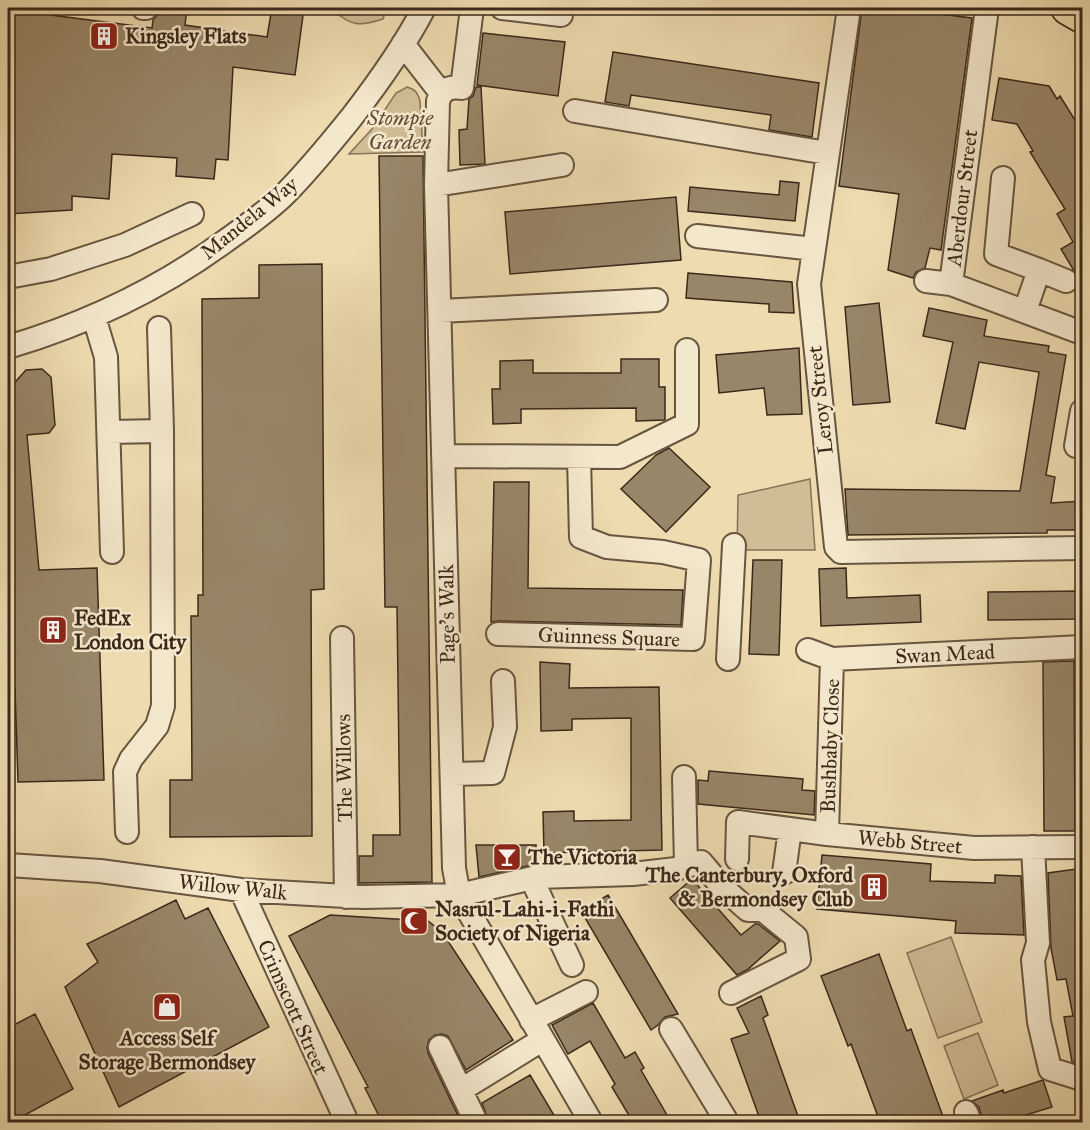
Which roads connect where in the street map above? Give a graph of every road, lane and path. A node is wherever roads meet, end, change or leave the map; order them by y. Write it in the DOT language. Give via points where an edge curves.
graph roads {
  1 [pos="424,8"];
  2 [pos="472,8"];
  3 [pos="502,8"];
  4 [pos="849,8"];
  5 [pos="987,8"];
  6 [pos="1068,8"];
  7 [pos="561,15"];
  8 [pos="1083,16"];
  9 [pos="403,44"];
  10 [pos="451,90"];
  11 [pos="575,111"];
  12 [pos="827,153"];
  13 [pos="562,165"];
  14 [pos="1003,178"];
  15 [pos="436,185"];
  16 [pos="192,214"];
  17 [pos="697,236"];
  18 [pos="814,249"];
  19 [pos="1039,270"];
  20 [pos="8,277"];
  21 [pos="1066,280"];
  22 [pos="926,281"];
  23 [pos="951,284"];
  24 [pos="656,300"];
  25 [pos="440,311"];
  26 [pos="1025,311"];
  27 [pos="94,317"];
  28 [pos="159,328"];
  29 [pos="1083,333"];
  30 [pos="8,347"];
  31 [pos="687,350"];
  32 [pos="1083,411"];
  33 [pos="162,431"];
  34 [pos="109,432"];
  35 [pos="1076,446"];
  36 [pos="444,456"];
  37 [pos="579,458"];
  38 [pos="734,545"];
  39 [pos="1083,548"];
  40 [pos="112,552"];
  41 [pos="498,634"];
  42 [pos="342,638"];
  43 [pos="1083,647"];
  44 [pos="808,650"];
  45 [pos="728,659"];
  46 [pos="832,659"];
  47 [pos="503,681"];
  48 [pos="452,774"];
  49 [pos="684,777"];
  50 [pos="790,829"];
  51 [pos="126,832"];
  52 [pos="827,834"];
  53 [pos="1033,847"];
  54 [pos="1083,847"];
  55 [pos="737,859"];
  56 [pos="8,865"];
  57 [pos="686,866"];
  58 [pos="784,873"];
  59 [pos="537,877"];
  60 [pos="241,890"];
  61 [pos="459,895"];
  62 [pos="346,897"];
  63 [pos="572,965"];
  64 [pos="586,992"];
  65 [pos="731,993"];
  66 [pos="531,1020"];
  67 [pos="671,1029"];
  68 [pos="542,1040"];
  69 [pos="440,1047"];
  70 [pos="1083,1079"];
  71 [pos="461,1090"];
  72 [pos="347,1122"];
  73 [pos="476,1122"];
  74 [pos="591,1122"];
  75 [pos="727,1122"];
  1 -- 9 [label="street, Mandela Way"];
  2 -- 10 [label="street, Page's Walk"];
  3 -- 7 [label="street"];
  4 -- 12 [label="street, Leroy Street"];
  5 -- 23 [label="street, Aberdour Street"];
  6 -- 8 [label="highway"];
  9 -- 10 [label="street"];
  9 -- 27 [label="street, Mandela Way" via="363,102 284,194 182,272"];
  10 -- 15 [label="street, Page's Walk" via="438,102"];
  11 -- 12 [label="street"];
  12 -- 18 [label="street, Leroy Street"];
  13 -- 15 [label="street"];
  14 -- 19 [label="street" via="996,254"];
  15 -- 25 [label="street, Page's Walk"];
  16 -- 20 [label="street" via="125,245 51,269"];
  17 -- 18 [label="street"];
  18 -- 39 [label="street, Leroy Street" via="809,298 836,547 841,552"];
  19 -- 21 [label="street"];
  19 -- 26 [label="street"];
  22 -- 23 [label="street"];
  23 -- 26 [label="street, Aberdour Street"];
  24 -- 25 [label="street"];
  25 -- 36 [label="street, Page's Walk"];
  26 -- 29 [label="street, Aberdour Street"];
  27 -- 30 [label="street, Mandela Way"];
  27 -- 34 [label="street" via="106,357"];
  28 -- 33 [label="street"];
  31 -- 37 [label="street" via="687,424 620,457"];
  32 -- 35 [label="street"];
  33 -- 34 [label="street"];
  33 -- 51 [label="street" via="163,706 157,726 125,772"];
  34 -- 40 [label="street"];
  36 -- 37 [label="street"];
  36 -- 48 [label="street, Page's Walk"];
  37 -- 41 [label="street, Guinness Square" via="581,537 607,547 699,560 693,639"];
  38 -- 45 [label="street"];
  42 -- 62 [label="street, The Willows"];
  43 -- 46 [label="street, Swan Mead"];
  44 -- 46 [label="street, Swan Mead"];
  46 -- 52 [label="street, Bushbaby Close"];
  47 -- 48 [label="street" via="505,727 493,773"];
  48 -- 61 [label="street, Page's Walk" via="454,868"];
  49 -- 57 [label="street"];
  50 -- 52 [label="street, Webb Street"];
  50 -- 55 [label="street, Webb Street" via="738,822"];
  50 -- 58 [label="street"];
  52 -- 53 [label="street, Webb Street" via="974,848"];
  53 -- 54 [label="street, Webb Street"];
  53 -- 70 [label="street" via="1038,944 1033,960 1040,1022 1050,1068"];
  56 -- 60 [label="street, Willow Walk" via="130,874"];
  57 -- 59 [label="street, Willow Walk" via="633,874"];
  57 -- 65 [label="street" via="701,862 748,910 763,910 796,937 799,959"];
  59 -- 61 [label="street, Willow Walk"];
  59 -- 63 [label="street" via="536,888"];
  60 -- 62 [label="street, Willow Walk"];
  60 -- 72 [label="street, Crimscott Street"];
  61 -- 62 [label="street, Willow Walk"];
  61 -- 66 [label="street, Page's Walk"];
  64 -- 66 [label="street"];
  66 -- 68 [label="street, Page's Walk"];
  67 -- 75 [label="street"];
  68 -- 71 [label="street"];
  68 -- 74 [label="street, Page's Walk"];
  69 -- 71 [label="street"];
  71 -- 73 [label="street"];
}
